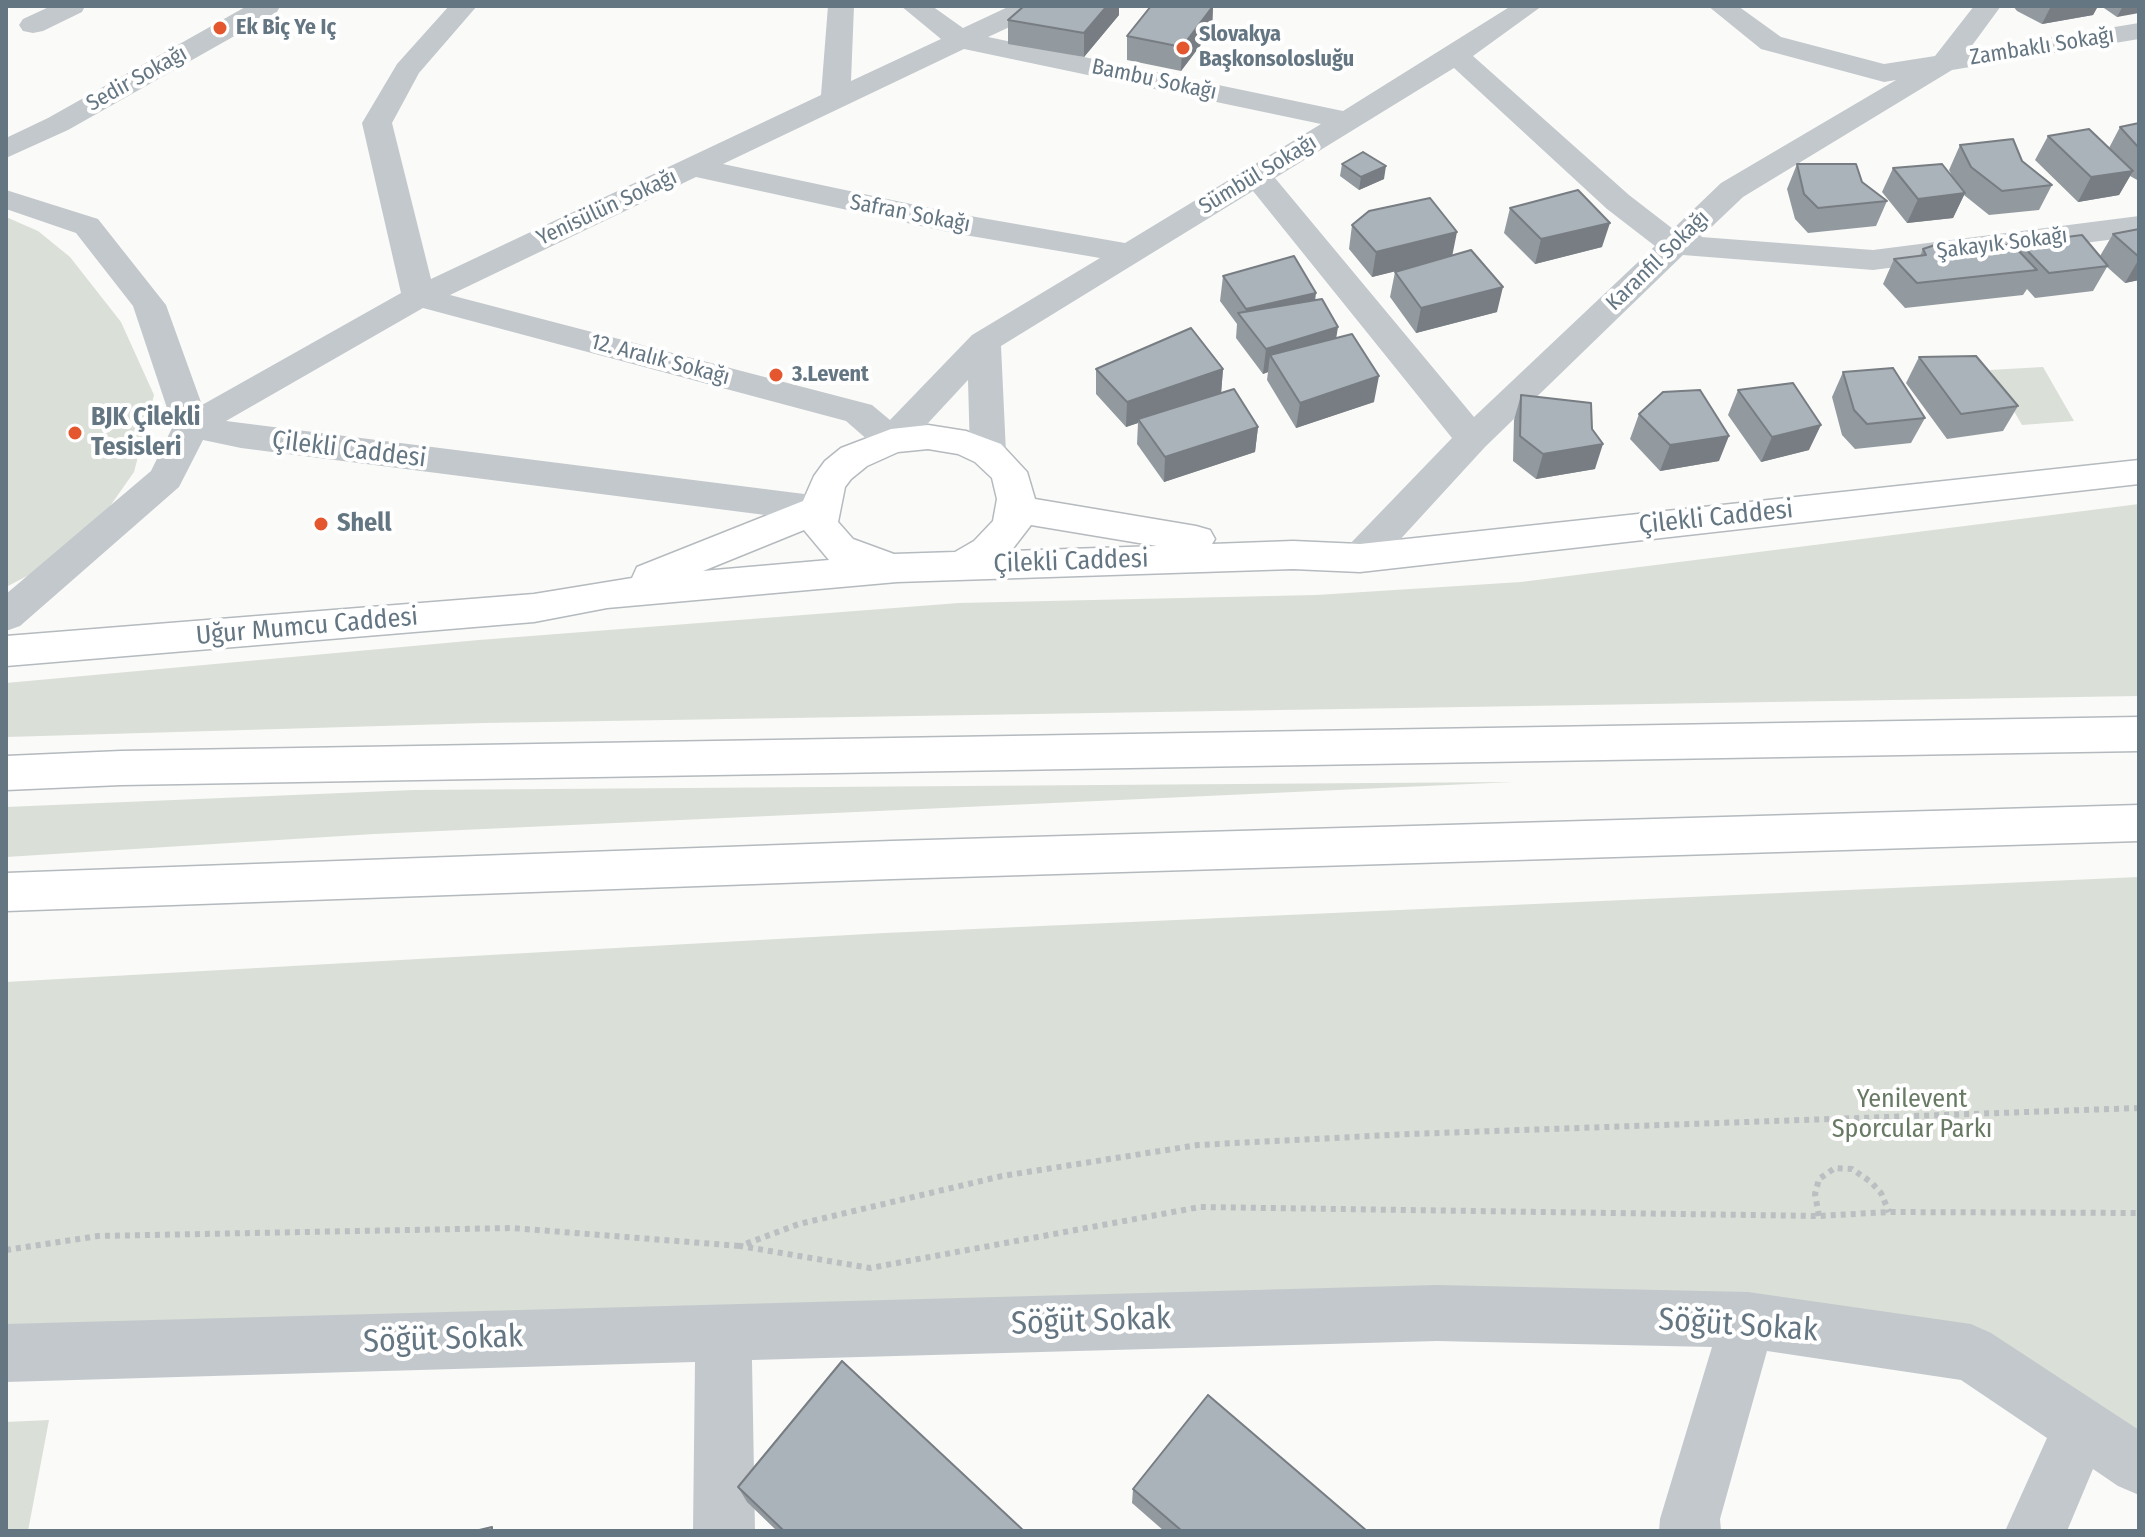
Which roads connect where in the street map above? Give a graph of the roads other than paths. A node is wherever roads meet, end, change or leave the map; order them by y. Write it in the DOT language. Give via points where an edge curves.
graph roads {
  1 [pos="72,6"];
  2 [pos="267,6"];
  3 [pos="464,6"];
  4 [pos="841,6"];
  5 [pos="914,6"];
  6 [pos="1032,6"];
  7 [pos="1529,6"];
  8 [pos="1721,6"];
  9 [pos="1988,6"];
  10 [pos="33,25"];
  11 [pos="2139,31"];
  12 [pos="961,40"];
  13 [pos="1771,43"];
  14 [pos="1456,55"];
  15 [pos="1944,63"];
  16 [pos="1834,99"];
  17 [pos="835,100"];
  18 [pos="1347,121"];
  19 [pos="6,149"];
  20 [pos="692,167"];
  21 [pos="1257,176"];
  22 [pos="6,199"];
  23 [pos="2139,226"];
  24 [pos="1674,245"];
  25 [pos="1129,253"];
  26 [pos="419,297"];
  27 [pos="984,342"];
  28 [pos="191,426"];
  29 [pos="1472,439"];
  30 [pos="891,441"];
  31 [pos="988,453"];
  32 [pos="2139,472"];
  33 [pos="820,509"];
  34 [pos="1015,509"];
  35 [pos="1293,555"];
  36 [pos="1360,558"];
  37 [pos="962,566"];
  38 [pos="897,568"];
  39 [pos="607,594"];
  40 [pos="6,616"];
  41 [pos="6,651"];
  42 [pos="2139,734"];
  43 [pos="6,773"];
  44 [pos="2139,823"];
  45 [pos="6,892"];
  46 [pos="1748,1320"];
  47 [pos="723,1333"];
  48 [pos="6,1353"];
  49 [pos="2082,1427"];
  50 [pos="2139,1465"];
  51 [pos="724,1531"];
  52 [pos="1690,1531"];
  53 [pos="2036,1531"];
  1 -- 10 [label="street"];
  2 -- 19 [label="street, Sedir Sokağı"];
  3 -- 26 [label="street" via="407,70 377,123"];
  4 -- 17 [label="street"];
  5 -- 12 [label="street"];
  6 -- 12 [label="street, Yenisülün Sokağı"];
  7 -- 14 [label="street, Sümbül Sokağı"];
  8 -- 13 [label="street"];
  9 -- 15 [label="street, Karanfil Sokağı"];
  11 -- 15 [label="street, Zambaklı Sokağı"];
  12 -- 17 [label="street, Yenisülün Sokağı"];
  12 -- 18 [label="street, Bambu Sokağı"];
  13 -- 15 [label="street, Zambaklı Sokağı" via="1884,73"];
  13 -- 16 [label="street"];
  14 -- 18 [label="street, Sümbül Sokağı"];
  14 -- 24 [label="street" via="1618,202"];
  15 -- 16 [label="street, Karanfil Sokağı"];
  16 -- 24 [label="street, Karanfil Sokağı"];
  17 -- 20 [label="street, Yenisülün Sokağı"];
  18 -- 21 [label="street, Sümbül Sokağı"];
  20 -- 25 [label="street, Safran Sokağı" via="938,220"];
  20 -- 26 [label="street, Yenisülün Sokağı"];
  21 -- 25 [label="street, Sümbül Sokağı"];
  21 -- 29 [label="street"];
  22 -- 28 [label="street" via="87,226 149,305"];
  23 -- 24 [label="street, Şakayık Sokağı" via="1873,260"];
  24 -- 29 [label="street, Karanfil Sokağı"];
  25 -- 27 [label="street, Sümbül Sokağı"];
  26 -- 28 [label="street, Yenisülün Sokağı"];
  26 -- 30 [label="street, 12. Aralık Sokağı" via="859,413"];
  27 -- 30 [label="street, Sümbül Sokağı"];
  27 -- 31 [label="street"];
  28 -- 33 [label="street, Çilekli Caddesi"];
  28 -- 40 [label="street" via="166,478"];
  29 -- 36 [label="street, Karanfil Sokağı"];
  30 -- 31 [label="main road" via="949,439"];
  30 -- 33 [label="main road" via="838,470"];
  31 -- 34 [label="main road" via="1008,472"];
  32 -- 36 [label="main road, Çilekli Caddesi"];
  33 -- 38 [label="main road" via="819,524 839,549"];
  33 -- 39 [label="main road, Uğur Mumcu Caddesi"];
  34 -- 35 [label="main road, Çilekli Caddesi"];
  34 -- 37 [label="main road" via="1004,534"];
  35 -- 36 [label="main road, Çilekli Caddesi"];
  35 -- 37 [label="main road, Çilekli Caddesi"];
  37 -- 38 [label="main road, Çilekli Caddesi"];
  38 -- 39 [label="main road, Uğur Mumcu Caddesi"];
  39 -- 41 [label="main road, Uğur Mumcu Caddesi" via="534,608"];
  42 -- 43 [label="main road"];
  44 -- 45 [label="main road"];
  46 -- 47 [label="street, Söğüt Sokak" via="1437,1313"];
  46 -- 49 [label="street, Söğüt Sokak" via="1971,1353"];
  46 -- 52 [label="street"];
  47 -- 48 [label="street, Söğüt Sokak"];
  47 -- 51 [label="street"];
  49 -- 50 [label="street, Söğüt Sokak"];
  49 -- 53 [label="street"];
}
